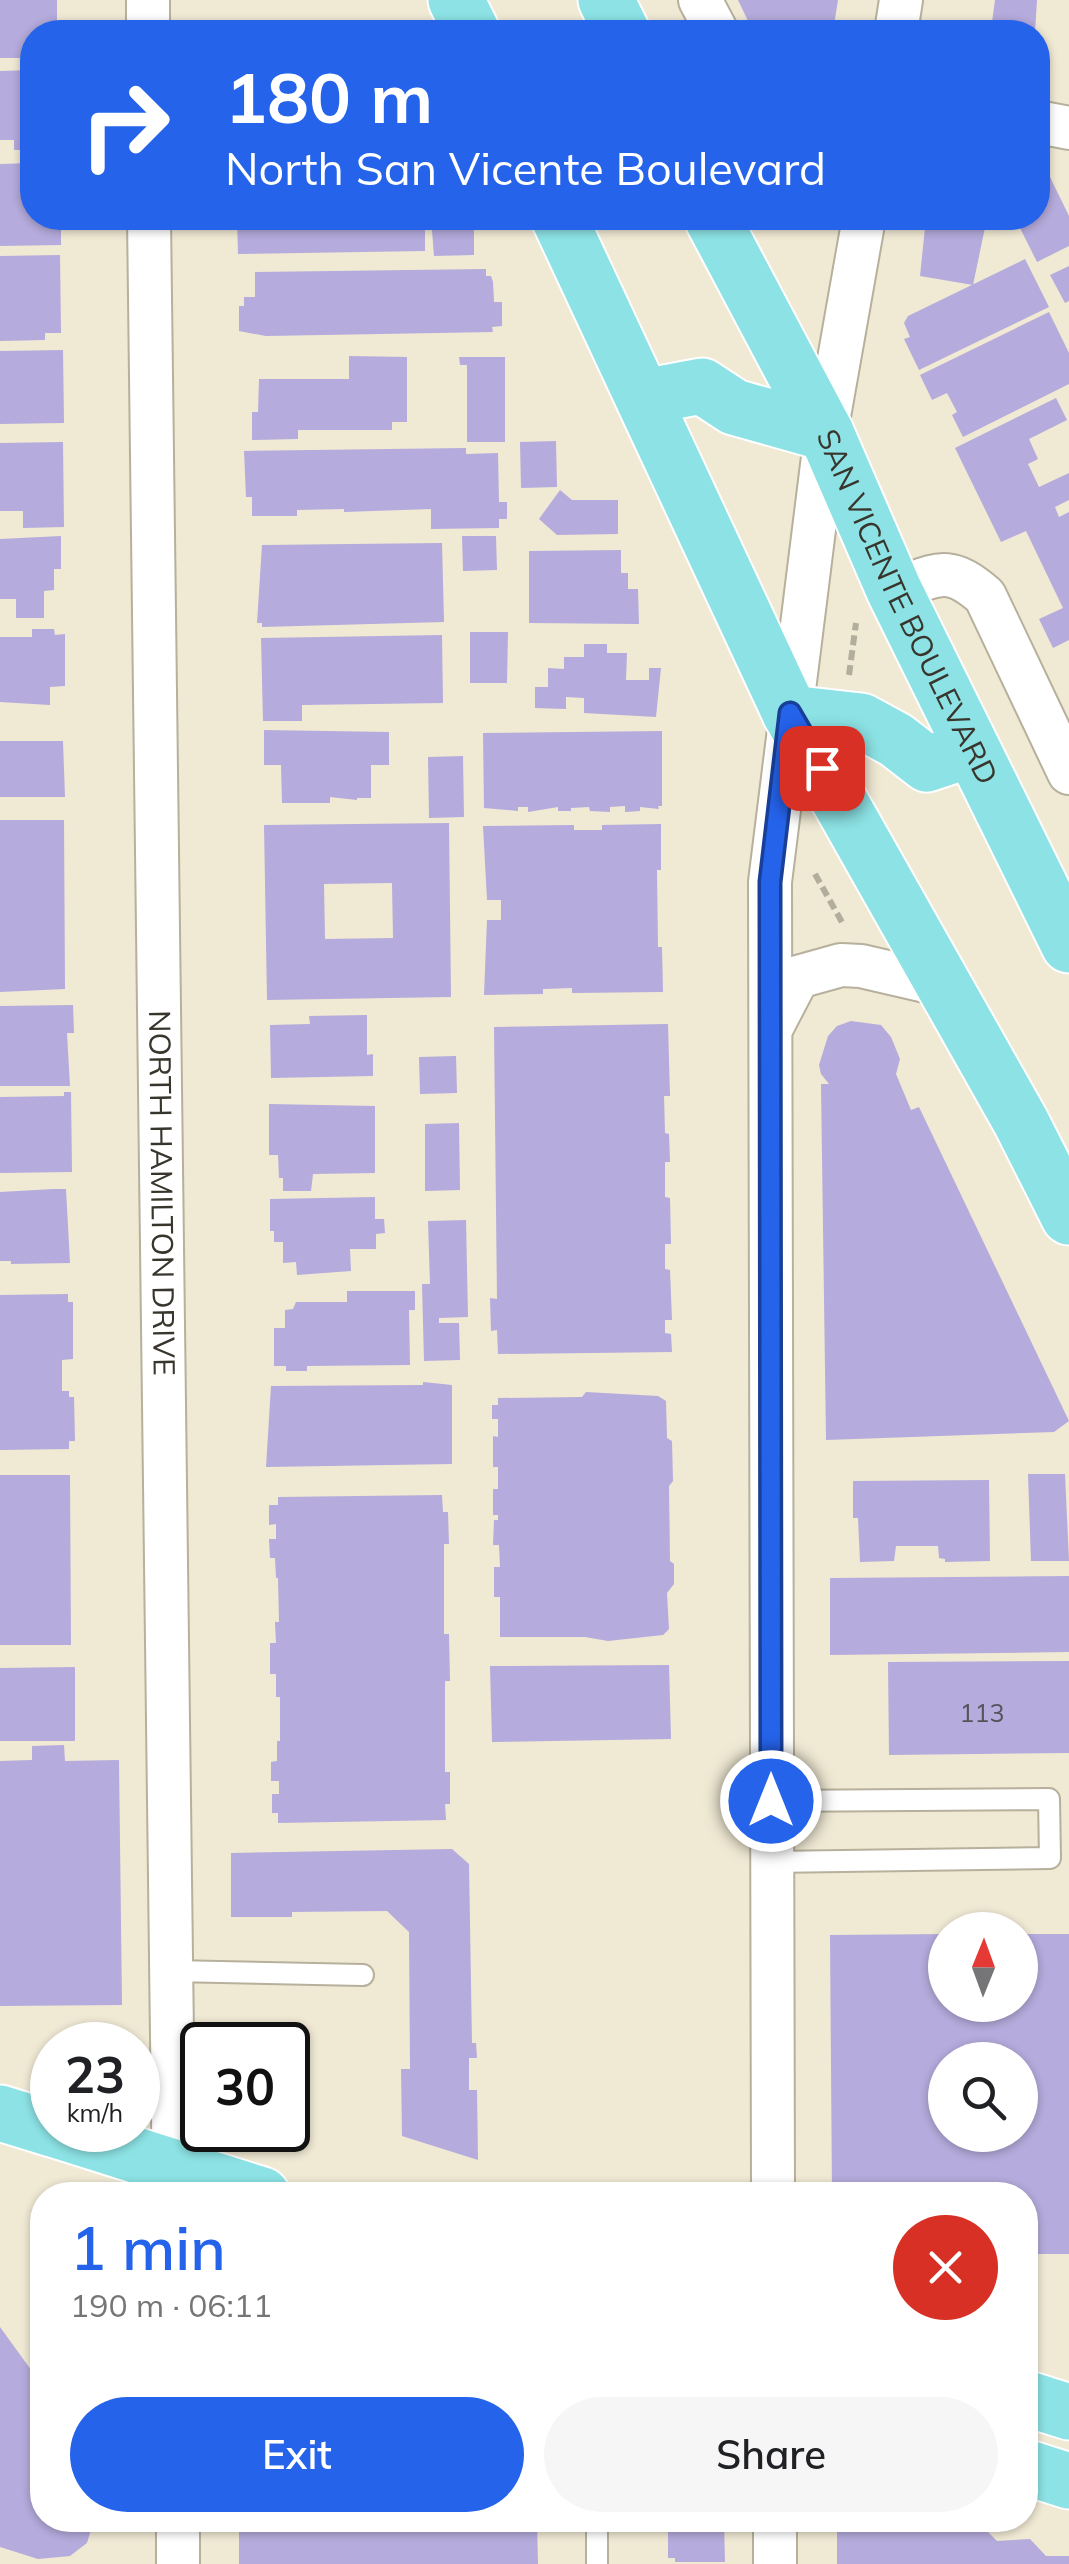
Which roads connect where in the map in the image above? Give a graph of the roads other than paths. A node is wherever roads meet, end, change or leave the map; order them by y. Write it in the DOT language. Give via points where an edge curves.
graph roads {
  1 [pos="150,230"];
  2 [pos="566,230"];
  3 [pos="862,230"];
  4 [pos="741,243"];
  5 [pos="643,397"];
  6 [pos="826,432"];
  7 [pos="875,606"];
  8 [pos="790,713"];
  9 [pos="972,748"];
  10 [pos="1069,773"];
  11 [pos="1069,945"];
  12 [pos="944,985"];
  13 [pos="770,1030"];
  14 [pos="1069,1217"];
  15 [pos="771,1801"];
  16 [pos="772,1862"];
  17 [pos="172,1971"];
  18 [pos="362,1975"];
  19 [pos="0,2113"];
  20 [pos="30,2122"];
  21 [pos="108,2152"];
  22 [pos="174,2180"];
  23 [pos="773,2182"];
  24 [pos="1038,2402"];
  25 [pos="1069,2412"];
  26 [pos="1038,2471"];
  27 [pos="1069,2480"];
  28 [pos="178,2532"];
  29 [pos="597,2532"];
  30 [pos="775,2532"];
  31 [pos="178,2564"];
  32 [pos="597,2564"];
  33 [pos="776,2564"];
  1 -- 17 [label="street, NORTH HAMILTON DRIVE"];
  2 -- 5 [label="main road"];
  3 -- 6 [label="street"];
  4 -- 6 [label="main road, SAN VICENTE BOULEVARD"];
  5 -- 6 [label="main road" via="702,386 734,407"];
  5 -- 8 [label="main road"];
  6 -- 7 [label="main road, SAN VICENTE BOULEVARD"];
  6 -- 8 [label="street"];
  7 -- 9 [label="main road, SAN VICENTE BOULEVARD"];
  7 -- 10 [label="street" via="943,572 985,596"];
  8 -- 9 [label="main road" via="861,721 927,764"];
  8 -- 12 [label="main road"];
  8 -- 13 [label="street" via="770,882"];
  9 -- 11 [label="main road, SAN VICENTE BOULEVARD"];
  12 -- 13 [label="street" via="842,964 798,978"];
  12 -- 14 [label="main road"];
  13 -- 15 [label="street"];
  15 -- 16 [label="street"];
  15 -- 16 [label="lane" via="1049,1799 1050,1858"];
  16 -- 23 [label="street"];
  17 -- 18 [label="lane"];
  17 -- 22 [label="street, NORTH HAMILTON DRIVE"];
  19 -- 20 [label="main road"];
  21 -- 22 [label="main road"];
  24 -- 25 [label="main road"];
  26 -- 27 [label="main road"];
  28 -- 31 [label="street"];
  29 -- 32 [label="lane"];
  30 -- 33 [label="street"];
}
